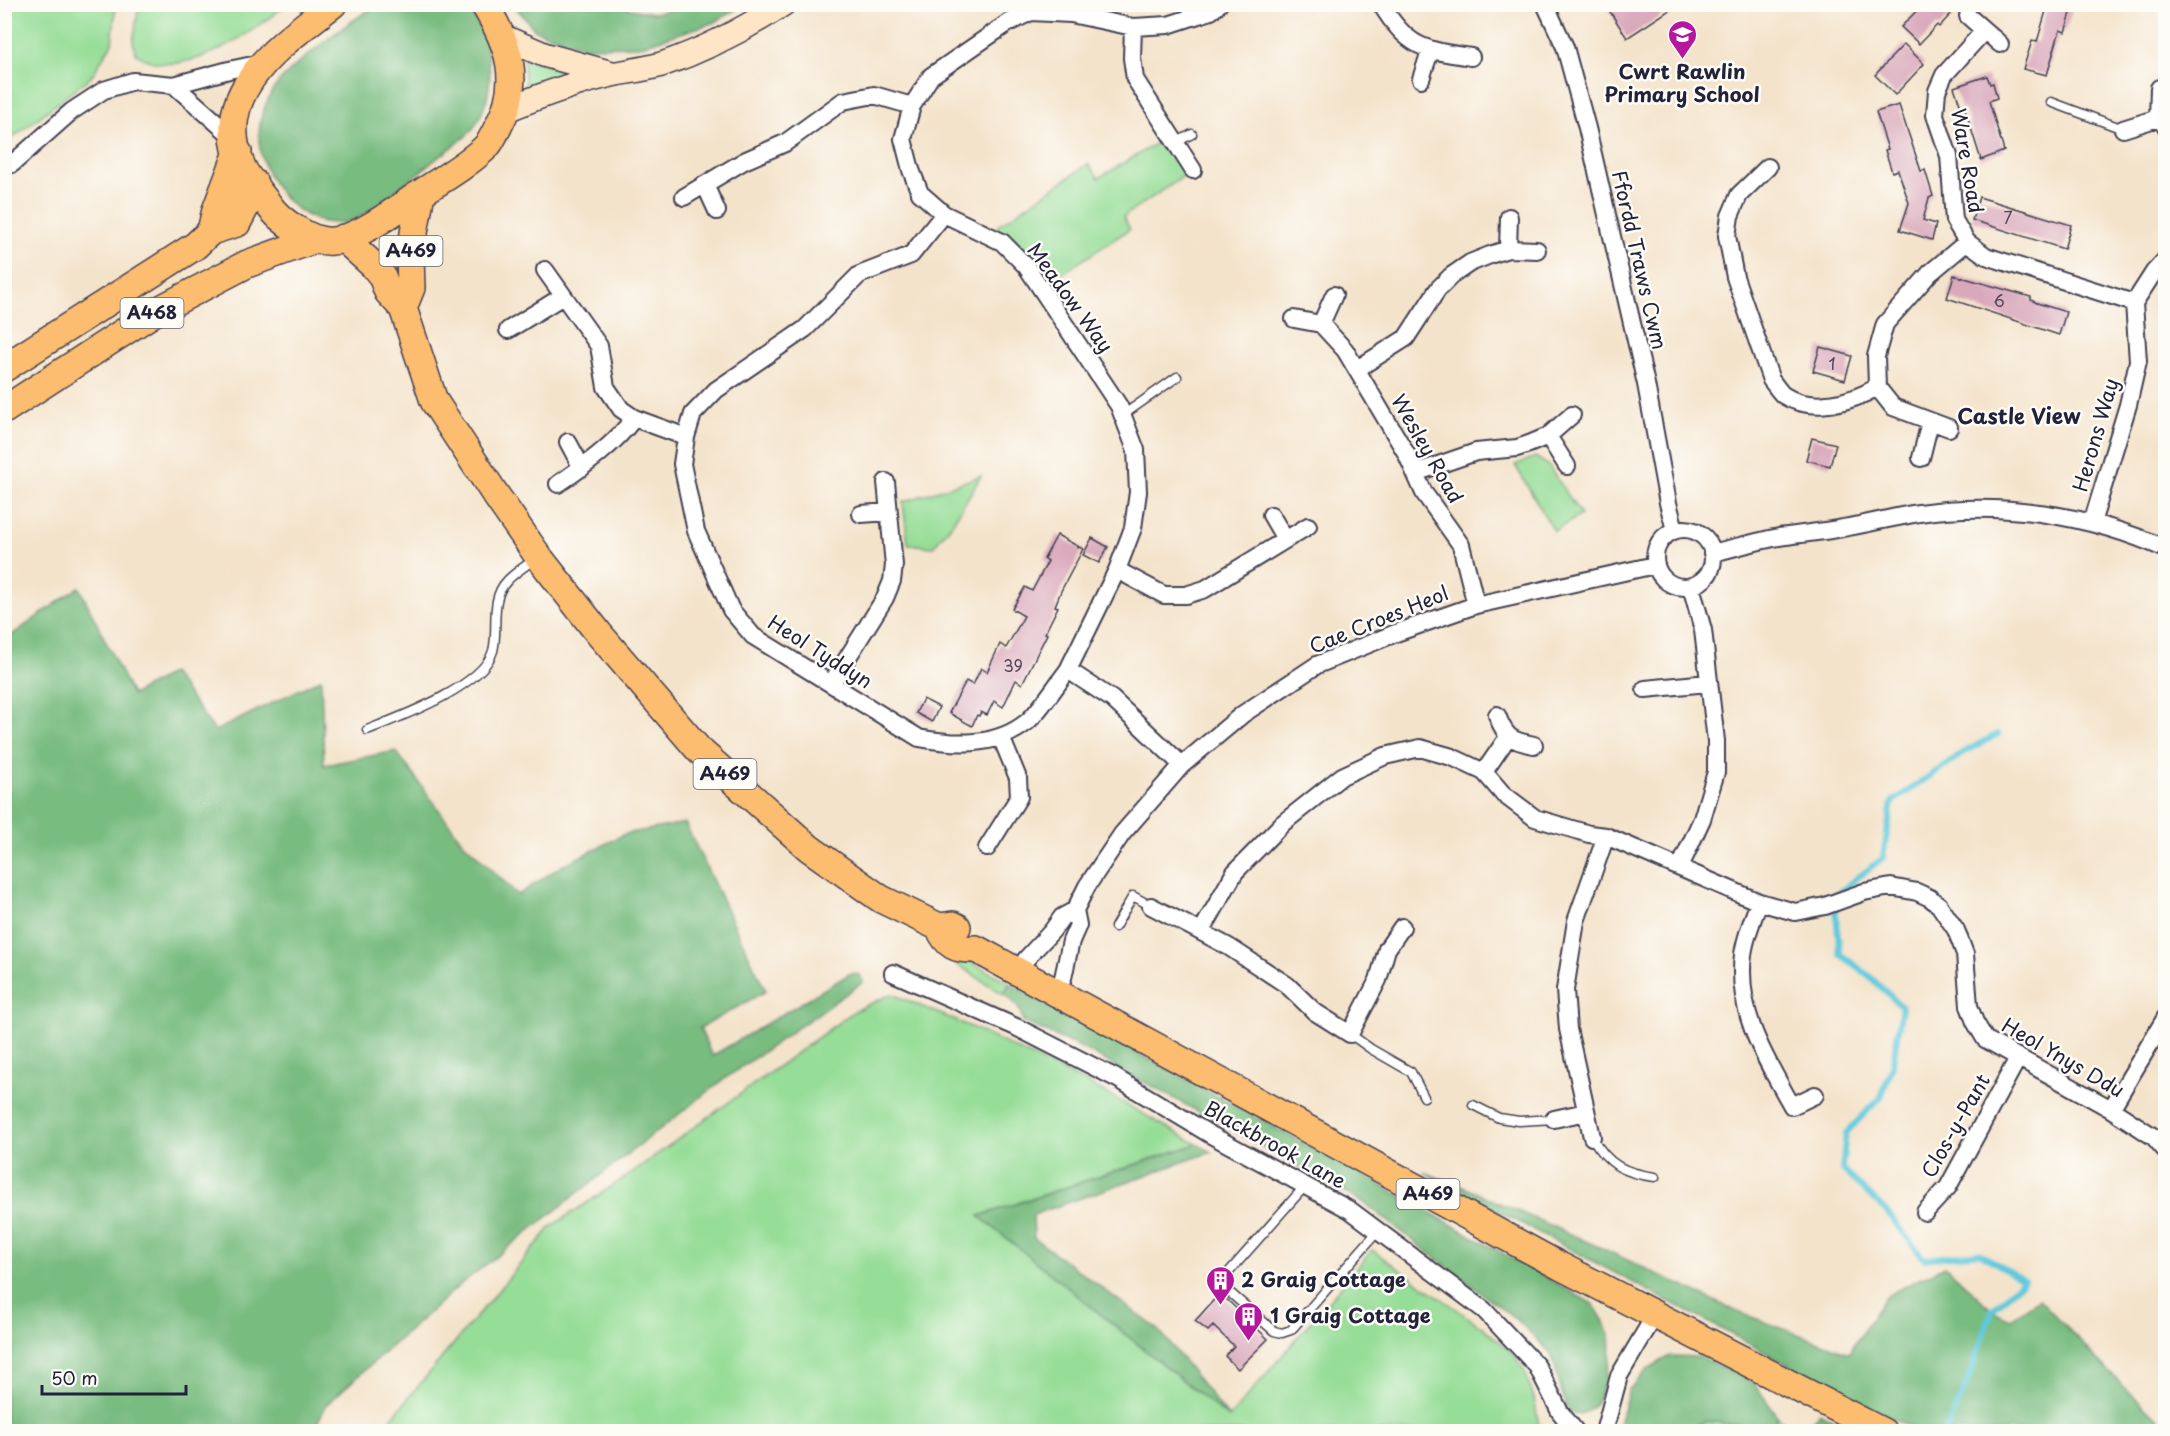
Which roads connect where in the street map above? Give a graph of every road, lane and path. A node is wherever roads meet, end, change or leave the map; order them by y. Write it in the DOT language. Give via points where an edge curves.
graph roads {
  1 [pos="333,4"];
  2 [pos="484,4"];
  3 [pos="783,4"];
  4 [pos="1219,4"];
  5 [pos="1381,4"];
  6 [pos="1545,4"];
  7 [pos="1051,8"];
  8 [pos="1968,16"];
  9 [pos="1133,27"];
  10 [pos="1984,31"];
  11 [pos="503,37"];
  12 [pos="2000,44"];
  13 [pos="1430,51"];
  14 [pos="1471,57"];
  15 [pos="261,63"];
  16 [pos="614,74"];
  17 [pos="1421,79"];
  18 [pos="174,85"];
  19 [pos="2159,88"];
  20 [pos="2051,102"];
  21 [pos="912,106"];
  22 [pos="508,109"];
  23 [pos="2162,122"];
  24 [pos="2122,129"];
  25 [pos="1192,134"];
  26 [pos="1175,143"];
  27 [pos="236,145"];
  28 [pos="4,166"];
  29 [pos="1768,167"];
  30 [pos="1193,170"];
  31 [pos="254,183"];
  32 [pos="705,185"];
  33 [pos="421,193"];
  34 [pos="684,197"];
  35 [pos="717,211"];
  36 [pos="944,214"];
  37 [pos="1509,217"];
  38 [pos="211,231"];
  39 [pos="343,238"];
  40 [pos="313,240"];
  41 [pos="1966,242"];
  42 [pos="1508,249"];
  43 [pos="1537,250"];
  44 [pos="2166,259"];
  45 [pos="545,270"];
  46 [pos="1334,295"];
  47 [pos="563,296"];
  48 [pos="2134,303"];
  49 [pos="403,308"];
  50 [pos="1294,319"];
  51 [pos="1321,324"];
  52 [pos="508,330"];
  53 [pos="4,368"];
  54 [pos="1357,369"];
  55 [pos="1177,377"];
  56 [pos="1877,387"];
  57 [pos="4,410"];
  58 [pos="1123,415"];
  59 [pos="1572,415"];
  60 [pos="634,418"];
  61 [pos="1930,422"];
  62 [pos="1949,428"];
  63 [pos="1548,436"];
  64 [pos="686,437"];
  65 [pos="568,442"];
  66 [pos="1921,458"];
  67 [pos="1566,466"];
  68 [pos="582,468"];
  69 [pos="1415,473"];
  70 [pos="886,482"];
  71 [pos="558,484"];
  72 [pos="889,512"];
  73 [pos="861,514"];
  74 [pos="1271,515"];
  75 [pos="2092,523"];
  76 [pos="1308,526"];
  77 [pos="1676,530"];
  78 [pos="1285,539"];
  79 [pos="2166,549"];
  80 [pos="1712,553"];
  81 [pos="538,556"];
  82 [pos="1655,565"];
  83 [pos="1117,570"];
  84 [pos="1691,586"];
  85 [pos="1476,605"];
  86 [pos="1068,670"];
  87 [pos="1708,682"];
  88 [pos="831,684"];
  89 [pos="1645,689"];
  90 [pos="1497,715"];
  91 [pos="368,730"];
  92 [pos="1001,737"];
  93 [pos="1508,737"];
  94 [pos="1534,745"];
  95 [pos="1182,765"];
  96 [pos="1484,772"];
  97 [pos="1606,836"];
  98 [pos="987,848"];
  99 [pos="1680,867"];
  100 [pos="1759,902"];
  101 [pos="1151,906"];
  102 [pos="1075,910"];
  103 [pos="1115,927"];
  104 [pos="1402,927"];
  105 [pos="1201,932"];
  106 [pos="1019,971"];
  107 [pos="893,973"];
  108 [pos="1057,992"];
  109 [pos="2164,1021"];
  110 [pos="1350,1034"];
  111 [pos="2018,1058"];
  112 [pos="1815,1095"];
  113 [pos="1424,1097"];
  114 [pos="1473,1106"];
  115 [pos="2111,1109"];
  116 [pos="1586,1112"];
  117 [pos="1554,1119"];
  118 [pos="1592,1137"];
  119 [pos="2166,1151"];
  120 [pos="1655,1177"];
  121 [pos="1305,1186"];
  122 [pos="1925,1212"];
  123 [pos="1378,1231"];
  124 [pos="1654,1315"];
  125 [pos="1576,1431"];
  126 [pos="1604,1431"];
  127 [pos="1883,1431"];
  1 -- 15 [label="main road"];
  2 -- 11 [label="main road"];
  3 -- 16 [label="main road" via="751,26 704,49 661,65"];
  4 -- 9 [label="street, Meadow Way" via="1211,11 1168,25"];
  5 -- 13 [label="street" via="1407,38"];
  6 -- 77 [label="street, Ffordd Traws Cwm" via="1564,47 1587,128"];
  7 -- 9 [label="street, Meadow Way"];
  7 -- 21 [label="street, Meadow Way" via="1008,23 931,76"];
  8 -- 10 [label="street"];
  9 -- 26 [label="street" via="1135,79"];
  10 -- 12 [label="street"];
  10 -- 41 [label="street, Ware Road" via="1944,75 1937,91 1935,115 1950,162 1954,220"];
  11 -- 16 [label="main road" via="545,55"];
  11 -- 22 [label="main road" via="511,66"];
  13 -- 14 [label="street"];
  13 -- 17 [label="street"];
  15 -- 18 [label="street"];
  15 -- 27 [label="main road" via="238,105 234,123"];
  16 -- 22 [label="main road"];
  18 -- 27 [label="street"];
  18 -- 28 [label="street" via="133,81 104,90 72,111 12,164"];
  19 -- 23 [label="street"];
  20 -- 24 [label="lane"];
  21 -- 32 [label="street" via="874,95 843,100 785,143 744,161"];
  21 -- 36 [label="street, Meadow Way" via="903,139 910,170 920,193"];
  22 -- 33 [label="main road" via="488,145"];
  23 -- 24 [label="street"];
  25 -- 26 [label="lane"];
  26 -- 30 [label="street"];
  27 -- 31 [label="main road" via="243,168"];
  27 -- 38 [label="main road"];
  29 -- 56 [label="street" via="1739,195 1727,236 1735,277 1771,380 1782,394 1804,404 1859,399"];
  31 -- 38 [label="main road, A468" via="237,223"];
  31 -- 40 [label="main road" via="273,213"];
  32 -- 34 [label="street"];
  32 -- 35 [label="street"];
  33 -- 39 [label="main road" via="381,221"];
  33 -- 49 [label="main road, A469" via="410,256 411,288"];
  36 -- 58 [label="street, Meadow Way" via="1002,242 1026,266"];
  36 -- 64 [label="street, Heol Tyddyn" via="911,255 859,275 805,329 716,390 693,414"];
  37 -- 42 [label="street"];
  38 -- 53 [label="main road, A468" via="195,246"];
  39 -- 40 [label="main road"];
  39 -- 49 [label="main road, A469" via="374,266 388,292"];
  40 -- 57 [label="main road, A468" via="247,264 153,313"];
  41 -- 48 [label="street, Ware Road" via="1986,256"];
  41 -- 56 [label="street" via="1930,273 1885,324 1876,356"];
  42 -- 43 [label="street"];
  42 -- 54 [label="street" via="1470,263 1451,276 1406,338"];
  44 -- 48 [label="street"];
  45 -- 47 [label="street"];
  46 -- 51 [label="street"];
  47 -- 52 [label="street"];
  47 -- 60 [label="street" via="599,346 606,387 621,409"];
  48 -- 75 [label="street, Herons Way" via="2138,361"];
  49 -- 81 [label="main road, A469" via="434,401"];
  50 -- 51 [label="street"];
  51 -- 54 [label="street, Wesley Road"];
  54 -- 69 [label="street, Wesley Road"];
  55 -- 58 [label="lane"];
  56 -- 61 [label="street" via="1893,407"];
  58 -- 83 [label="street, Meadow Way" via="1136,450 1138,492 1133,528"];
  59 -- 63 [label="street"];
  60 -- 64 [label="street"];
  60 -- 68 [label="street" via="621,435"];
  61 -- 62 [label="street"];
  61 -- 66 [label="street"];
  63 -- 67 [label="street"];
  63 -- 69 [label="street" via="1517,448 1476,452"];
  64 -- 88 [label="street, Heol Tyddyn" via="682,464 696,531 731,610 753,636"];
  65 -- 68 [label="street"];
  68 -- 71 [label="street"];
  69 -- 85 [label="street, Wesley Road" via="1424,493 1461,545"];
  70 -- 72 [label="street"];
  72 -- 73 [label="street"];
  72 -- 88 [label="street" via="892,581"];
  74 -- 78 [label="street"];
  75 -- 79 [label="street"];
  75 -- 80 [label="street" via="2050,514 1995,510 1919,513"];
  76 -- 78 [label="street"];
  77 -- 80 [label="street" via="1701,534"];
  77 -- 82 [label="street" via="1661,539"];
  78 -- 83 [label="street" via="1205,589 1186,595 1164,595"];
  80 -- 84 [label="street" via="1706,576"];
  81 -- 91 [label="lane" via="506,581 498,594 492,653 482,670 468,682 411,713"];
  81 -- 106 [label="main road, A469" via="699,750 809,848 881,899 939,927 944,940 961,950 976,949"];
  82 -- 84 [label="street" via="1665,580"];
  82 -- 85 [label="street, Cae Croes Heol"];
  83 -- 86 [label="street, Meadow Way"];
  84 -- 87 [label="street" via="1703,630"];
  85 -- 95 [label="street, Cae Croes Heol" via="1317,665 1243,714"];
  86 -- 92 [label="street, Heol Tyddyn" via="1028,722"];
  86 -- 95 [label="street" via="1112,699"];
  87 -- 89 [label="street"];
  87 -- 99 [label="street" via="1716,772 1702,819"];
  88 -- 92 [label="street, Heol Tyddyn" via="920,738 950,744"];
  90 -- 93 [label="street"];
  92 -- 98 [label="street" via="1018,778 1019,797"];
  93 -- 94 [label="street"];
  93 -- 96 [label="street"];
  95 -- 102 [label="street, Cae Croes Heol" via="1122,834"];
  96 -- 97 [label="street, Heol Ynys Ddu" via="1503,794 1535,818"];
  96 -- 105 [label="street" via="1420,748 1384,756 1342,776 1283,823 1235,872"];
  97 -- 99 [label="street, Heol Ynys Ddu"];
  97 -- 116 [label="street" via="1576,921 1565,990 1568,1029"];
  99 -- 100 [label="street, Heol Ynys Ddu"];
  100 -- 111 [label="street, Heol Ynys Ddu" via="1795,912 1890,887 1930,898 1956,930 1965,954 1969,1006 1975,1022 1985,1039"];
  100 -- 112 [label="street" via="1743,953 1744,1008 1792,1106"];
  101 -- 103 [label="lane" via="1133,896"];
  101 -- 105 [label="street"];
  102 -- 106 [label="street, Cae Croes Heol" via="1062,917"];
  102 -- 108 [label="street, Cae Croes Heol" via="1077,925"];
  104 -- 110 [label="street" via="1387,949 1378,980"];
  105 -- 110 [label="street" via="1287,985 1315,1012"];
  106 -- 108 [label="main road, A469"];
  107 -- 121 [label="street, Blackbrook Lane" via="1016,1027 1116,1078"];
  108 -- 124 [label="main road, A469"];
  109 -- 115 [label="street"];
  110 -- 113 [label="lane" via="1411,1072"];
  111 -- 115 [label="street, Heol Ynys Ddu"];
  111 -- 122 [label="street, Clos-y-Pant" via="1948,1187"];
  114 -- 117 [label="lane" via="1499,1118"];
  115 -- 119 [label="street, Heol Ynys Ddu" via="2154,1137"];
  116 -- 117 [label="street"];
  116 -- 118 [label="street"];
  118 -- 120 [label="lane" via="1601,1153 1619,1168"];
  121 -- 123 [label="street, Blackbrook Lane" via="1350,1210"];
  121 -- 123 [label="lane" via="1227,1278 1228,1290 1274,1331 1291,1330"];
  123 -- 125 [label="street, Blackbrook Lane" via="1484,1310 1537,1366 1560,1412"];
  124 -- 126 [label="street" via="1619,1376"];
  124 -- 127 [label="main road, A469"];
}
